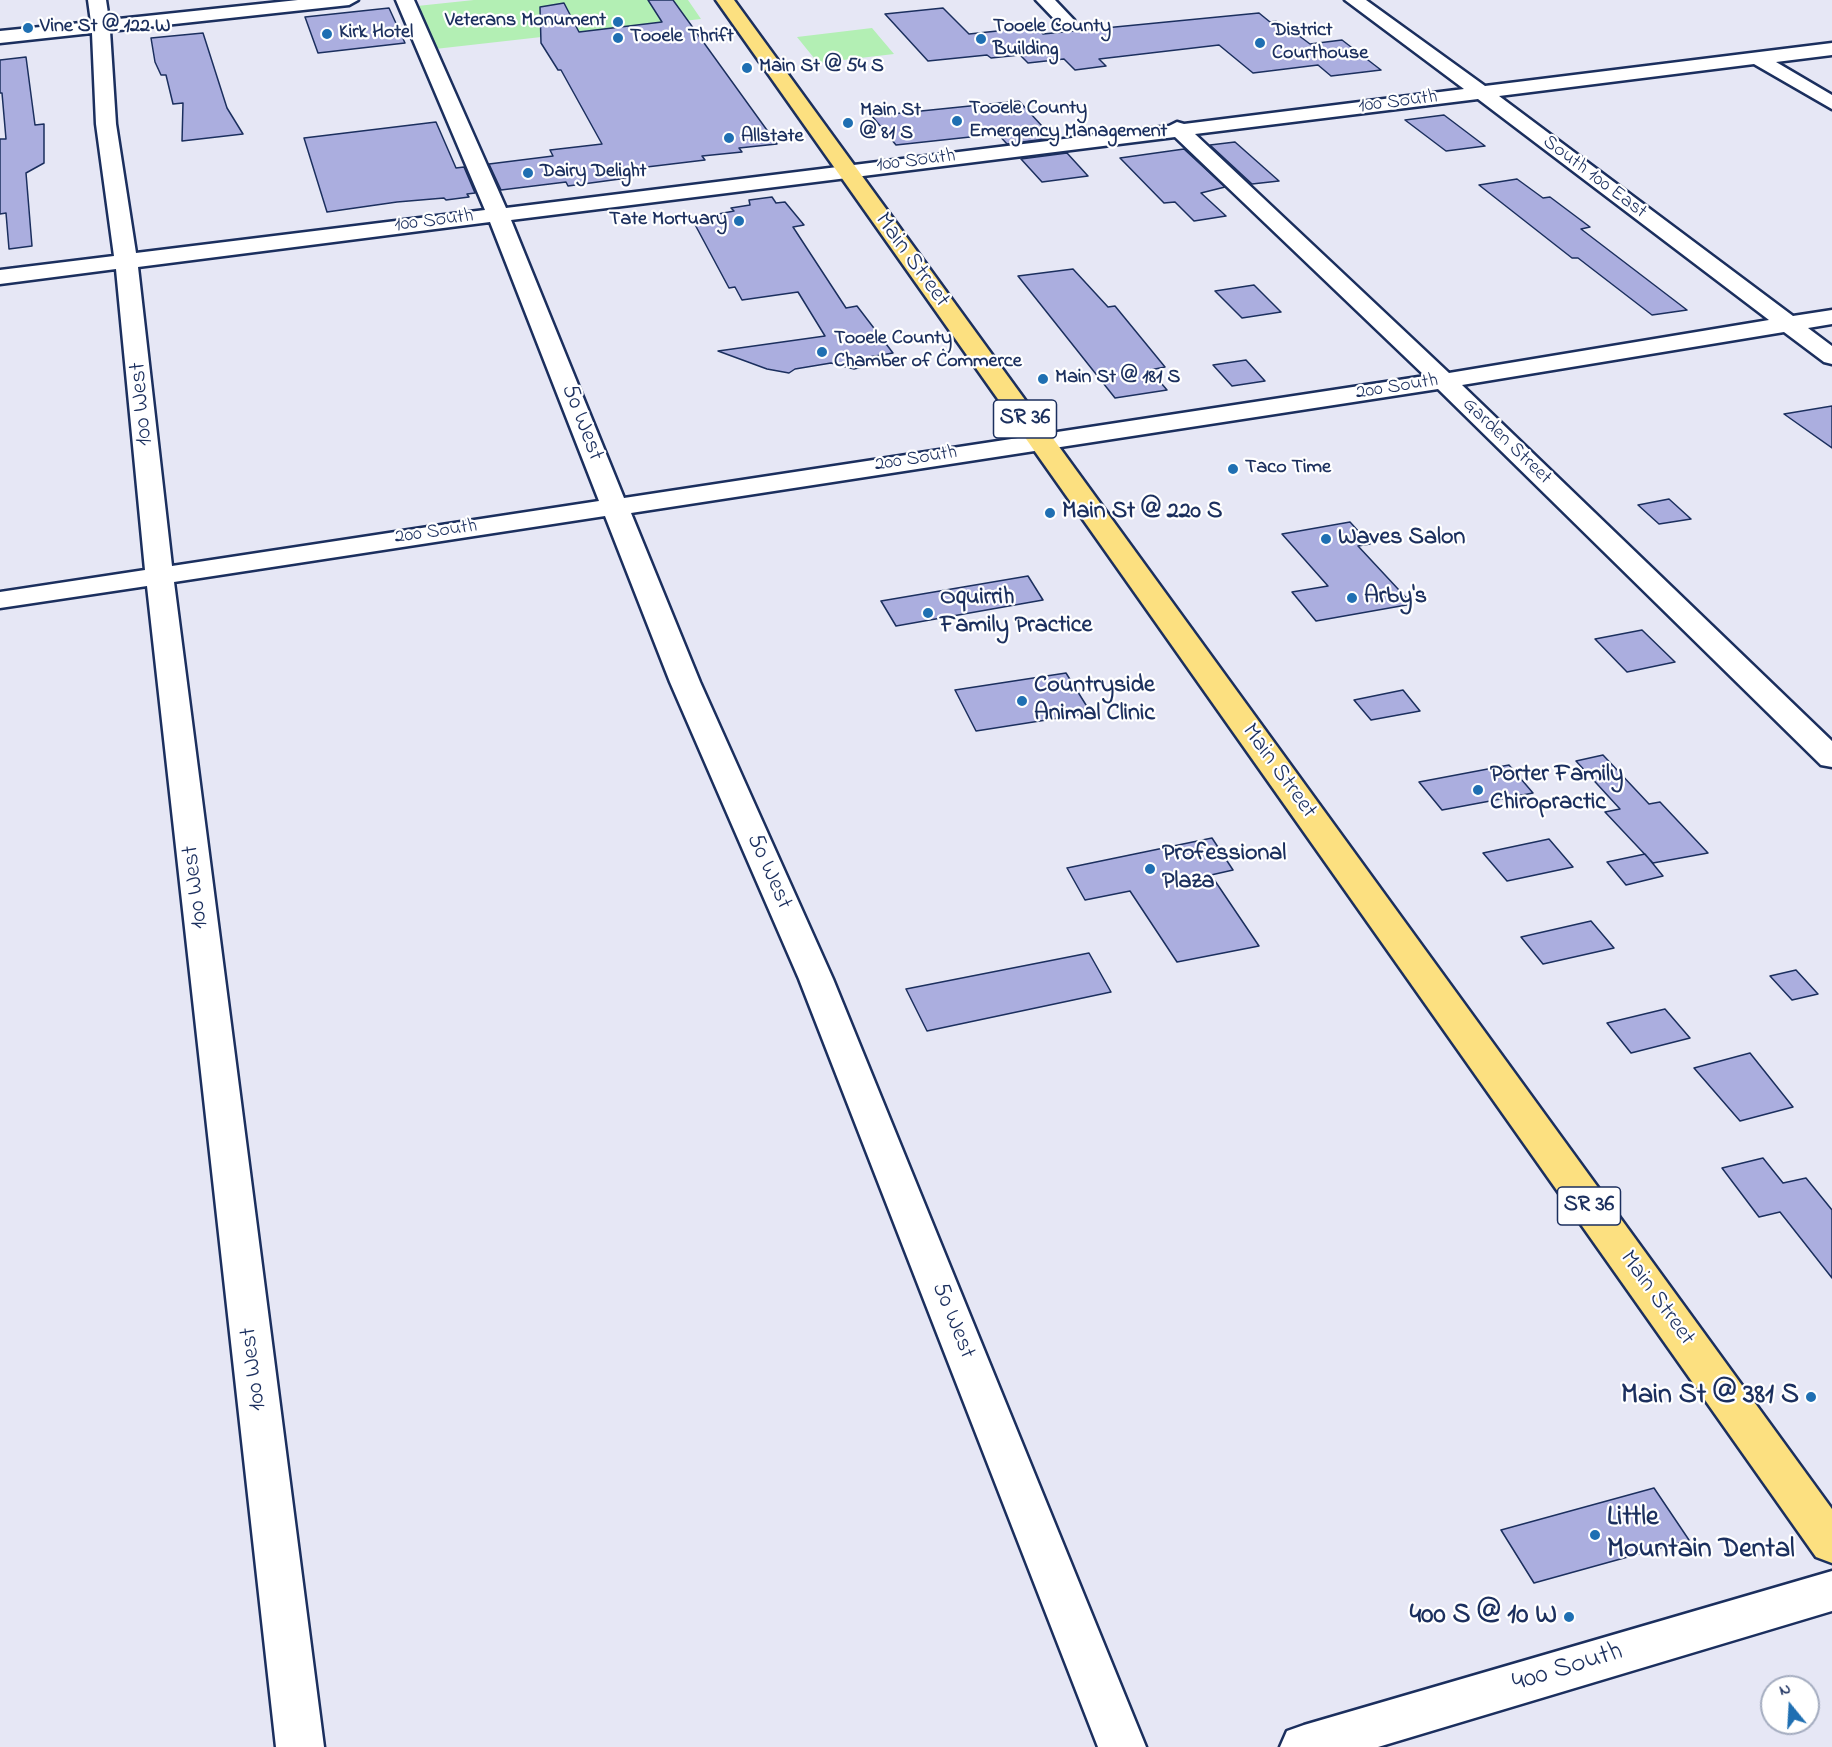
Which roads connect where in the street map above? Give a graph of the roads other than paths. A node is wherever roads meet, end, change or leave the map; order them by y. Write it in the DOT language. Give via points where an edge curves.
graph roads {
  1 [pos="349,0"];
  2 [pos="405,0"];
  3 [pos="725,0"];
  4 [pos="1045,0"];
  5 [pos="1354,0"];
  6 [pos="99,13"];
  7 [pos="1065,20"];
  8 [pos="0,37"];
  9 [pos="1832,49"];
  10 [pos="1757,58"];
  11 [pos="1482,93"];
  12 [pos="1832,103"];
  13 [pos="1177,128"];
  14 [pos="847,171"];
  15 [pos="497,214"];
  16 [pos="126,261"];
  17 [pos="0,277"];
  18 [pos="1832,317"];
  19 [pos="1788,324"];
  20 [pos="1832,357"];
  21 [pos="1443,380"];
  22 [pos="1041,441"];
  23 [pos="614,507"];
  24 [pos="160,574"];
  25 [pos="0,600"];
  26 [pos="1832,758"];
  27 [pos="1832,1545"];
  28 [pos="1832,1591"];
  29 [pos="300,1747"];
  30 [pos="1122,1747"];
  31 [pos="1304,1747"];
  1 -- 6 [label="street"];
  2 -- 15 [label="street, 50 West"];
  3 -- 14 [label="highway, Main Street / SR 36"];
  4 -- 7 [label="street"];
  5 -- 11 [label="street, South 100 East"];
  6 -- 8 [label="street"];
  6 -- 16 [label="street, 100 West" via="106,124"];
  9 -- 10 [label="street, 100 South"];
  10 -- 11 [label="street, 100 South"];
  10 -- 12 [label="street"];
  11 -- 13 [label="street, 100 South"];
  11 -- 19 [label="street, South 100 East"];
  13 -- 14 [label="street, 100 South"];
  13 -- 21 [label="street, Garden Street"];
  14 -- 15 [label="street, 100 South"];
  14 -- 22 [label="highway, Main Street / SR 36"];
  15 -- 16 [label="street, 100 South"];
  15 -- 23 [label="street, 50 West"];
  16 -- 17 [label="street, 100 South"];
  16 -- 24 [label="street, 100 West"];
  18 -- 19 [label="street, 200 South"];
  19 -- 20 [label="street, South 100 East"];
  19 -- 21 [label="street, 200 South"];
  21 -- 22 [label="street, 200 South"];
  21 -- 26 [label="street, Garden Street"];
  22 -- 23 [label="street, 200 South"];
  22 -- 27 [label="highway, Main Street / SR 36"];
  23 -- 24 [label="street, 200 South"];
  23 -- 30 [label="street, 50 West" via="685,682 816,979"];
  24 -- 25 [label="street, 200 South"];
  24 -- 29 [label="street, 100 West"];
  28 -- 31 [label="street, 400 South"];
}
